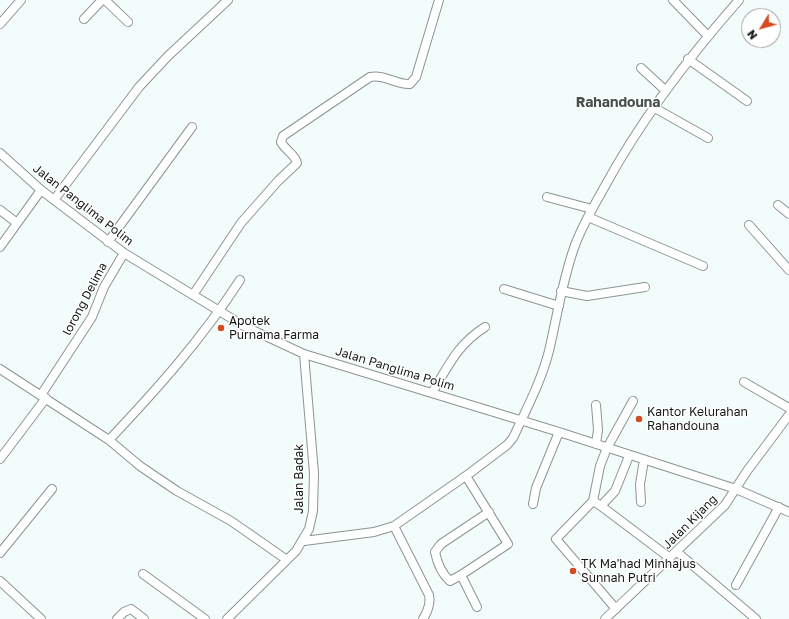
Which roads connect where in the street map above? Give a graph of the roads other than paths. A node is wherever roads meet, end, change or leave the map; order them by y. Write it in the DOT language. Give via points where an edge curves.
graph roads {
  1 [pos="22,0"];
  2 [pos="104,0"];
  3 [pos="228,0"];
  4 [pos="439,0"];
  5 [pos="673,0"];
  6 [pos="739,0"];
  7 [pos="84,19"];
  8 [pos="128,22"];
  9 [pos="0,24"];
  10 [pos="708,36"];
  11 [pos="688,59"];
  12 [pos="641,68"];
  13 [pos="665,90"];
  14 [pos="747,101"];
  15 [pos="653,107"];
  16 [pos="192,127"];
  17 [pos="708,138"];
  18 [pos="0,153"];
  19 [pos="41,190"];
  20 [pos="547,196"];
  21 [pos="54,200"];
  22 [pos="778,205"];
  23 [pos="0,210"];
  24 [pos="590,213"];
  25 [pos="789,214"];
  26 [pos="17,223"];
  27 [pos="749,225"];
  28 [pos="108,242"];
  29 [pos="0,247"];
  30 [pos="124,253"];
  31 [pos="703,266"];
  32 [pos="789,270"];
  33 [pos="240,280"];
  34 [pos="645,287"];
  35 [pos="504,289"];
  36 [pos="561,291"];
  37 [pos="193,295"];
  38 [pos="559,306"];
  39 [pos="220,310"];
  40 [pos="485,327"];
  41 [pos="304,354"];
  42 [pos="0,369"];
  43 [pos="744,382"];
  44 [pos="432,393"];
  45 [pos="43,397"];
  46 [pos="633,401"];
  47 [pos="596,405"];
  48 [pos="789,408"];
  49 [pos="789,415"];
  50 [pos="521,421"];
  51 [pos="559,432"];
  52 [pos="109,440"];
  53 [pos="596,444"];
  54 [pos="607,448"];
  55 [pos="629,456"];
  56 [pos="0,459"];
  57 [pos="644,460"];
  58 [pos="466,476"];
  59 [pos="52,489"];
  60 [pos="736,490"];
  61 [pos="593,501"];
  62 [pos="642,502"];
  63 [pos="533,504"];
  64 [pos="601,506"];
  65 [pos="779,507"];
  66 [pos="489,512"];
  67 [pos="789,512"];
  68 [pos="394,526"];
  69 [pos="304,541"];
  70 [pos="677,552"];
  71 [pos="0,553"];
  72 [pos="670,558"];
  73 [pos="287,560"];
  74 [pos="143,574"];
  75 [pos="461,575"];
  76 [pos="0,581"];
  77 [pos="736,585"];
  78 [pos="477,606"];
  79 [pos="616,609"];
  80 [pos="38,618"];
  81 [pos="117,619"];
  82 [pos="144,619"];
  83 [pos="205,619"];
  84 [pos="226,619"];
  85 [pos="423,619"];
  86 [pos="605,619"];
  87 [pos="756,619"];
  1 -- 9 [label="street"];
  2 -- 7 [label="street"];
  2 -- 8 [label="street"];
  3 -- 21 [label="street" via="139,87"];
  4 -- 37 [label="street" via="416,76 410,84 378,76 370,77 283,136 282,145 297,163 241,223"];
  5 -- 10 [label="street"];
  6 -- 10 [label="street"];
  10 -- 11 [label="street"];
  11 -- 13 [label="street"];
  11 -- 14 [label="street"];
  12 -- 13 [label="street"];
  13 -- 15 [label="street"];
  15 -- 17 [label="street"];
  15 -- 24 [label="street" via="621,156"];
  16 -- 28 [label="street"];
  18 -- 19 [label="street, Jalan Panglima Polim"];
  19 -- 21 [label="street, Jalan Panglima Polim"];
  19 -- 26 [label="street"];
  20 -- 24 [label="street"];
  21 -- 28 [label="street, Jalan Panglima Polim"];
  22 -- 25 [label="street"];
  23 -- 26 [label="street"];
  24 -- 31 [label="street"];
  24 -- 36 [label="street" via="574,247"];
  26 -- 29 [label="street"];
  27 -- 32 [label="street"];
  28 -- 30 [label="street, Jalan Panglima Polim"];
  30 -- 37 [label="street, Jalan Panglima Polim"];
  30 -- 45 [label="street, lorong Delima" via="104,287 92,317"];
  33 -- 39 [label="street"];
  34 -- 36 [label="street" via="588,296"];
  35 -- 38 [label="street"];
  36 -- 38 [label="street"];
  37 -- 39 [label="street, Jalan Panglima Polim"];
  38 -- 50 [label="street" via="544,366"];
  39 -- 41 [label="street, Jalan Panglima Polim" via="272,341"];
  39 -- 52 [label="street" via="168,378"];
  40 -- 44 [label="street" via="470,336 458,350"];
  41 -- 44 [label="street, Jalan Panglima Polim"];
  41 -- 69 [label="street, Jalan Badak" via="314,473 313,511"];
  42 -- 45 [label="street"];
  43 -- 48 [label="street"];
  44 -- 50 [label="street, Jalan Panglima Polim"];
  45 -- 52 [label="street"];
  45 -- 56 [label="street, lorong Delima"];
  46 -- 54 [label="street"];
  47 -- 53 [label="street"];
  49 -- 60 [label="street, Jalan Kijang"];
  50 -- 51 [label="street, Jalan Panglima Polim"];
  50 -- 58 [label="street" via="507,445"];
  51 -- 53 [label="street, Jalan Panglima Polim"];
  51 -- 63 [label="street" via="536,488"];
  52 -- 73 [label="street" via="158,478 231,521"];
  53 -- 54 [label="street, Jalan Panglima Polim"];
  54 -- 55 [label="street, Jalan Panglima Polim"];
  54 -- 61 [label="street" via="600,466"];
  55 -- 57 [label="street, Jalan Panglima Polim"];
  55 -- 64 [label="street" via="614,491"];
  57 -- 60 [label="street, Jalan Panglima Polim"];
  57 -- 62 [label="street" via="640,484"];
  58 -- 66 [label="street"];
  58 -- 68 [label="street"];
  59 -- 71 [label="street"];
  60 -- 65 [label="street, Jalan Panglima Polim"];
  60 -- 70 [label="street, Jalan Kijang" via="725,505"];
  61 -- 64 [label="street"];
  61 -- 79 [label="street" via="557,537 556,542"];
  64 -- 72 [label="street"];
  65 -- 67 [label="street, Jalan Panglima Polim"];
  65 -- 77 [label="street"];
  66 -- 75 [label="street" via="508,544"];
  66 -- 75 [label="street" via="441,544 435,552 450,581"];
  68 -- 69 [label="street" via="374,532"];
  68 -- 85 [label="street" via="429,595 429,608"];
  69 -- 73 [label="street, Jalan Badak"];
  70 -- 72 [label="street, Jalan Kijang"];
  70 -- 87 [label="street"];
  72 -- 79 [label="street, Jalan Kijang"];
  73 -- 84 [label="street, Jalan Badak"];
  74 -- 83 [label="street"];
  75 -- 78 [label="street"];
  76 -- 80 [label="street"];
  79 -- 86 [label="street, Jalan Kijang"];
  81 -- 82 [label="street" via="131,609"];
}
